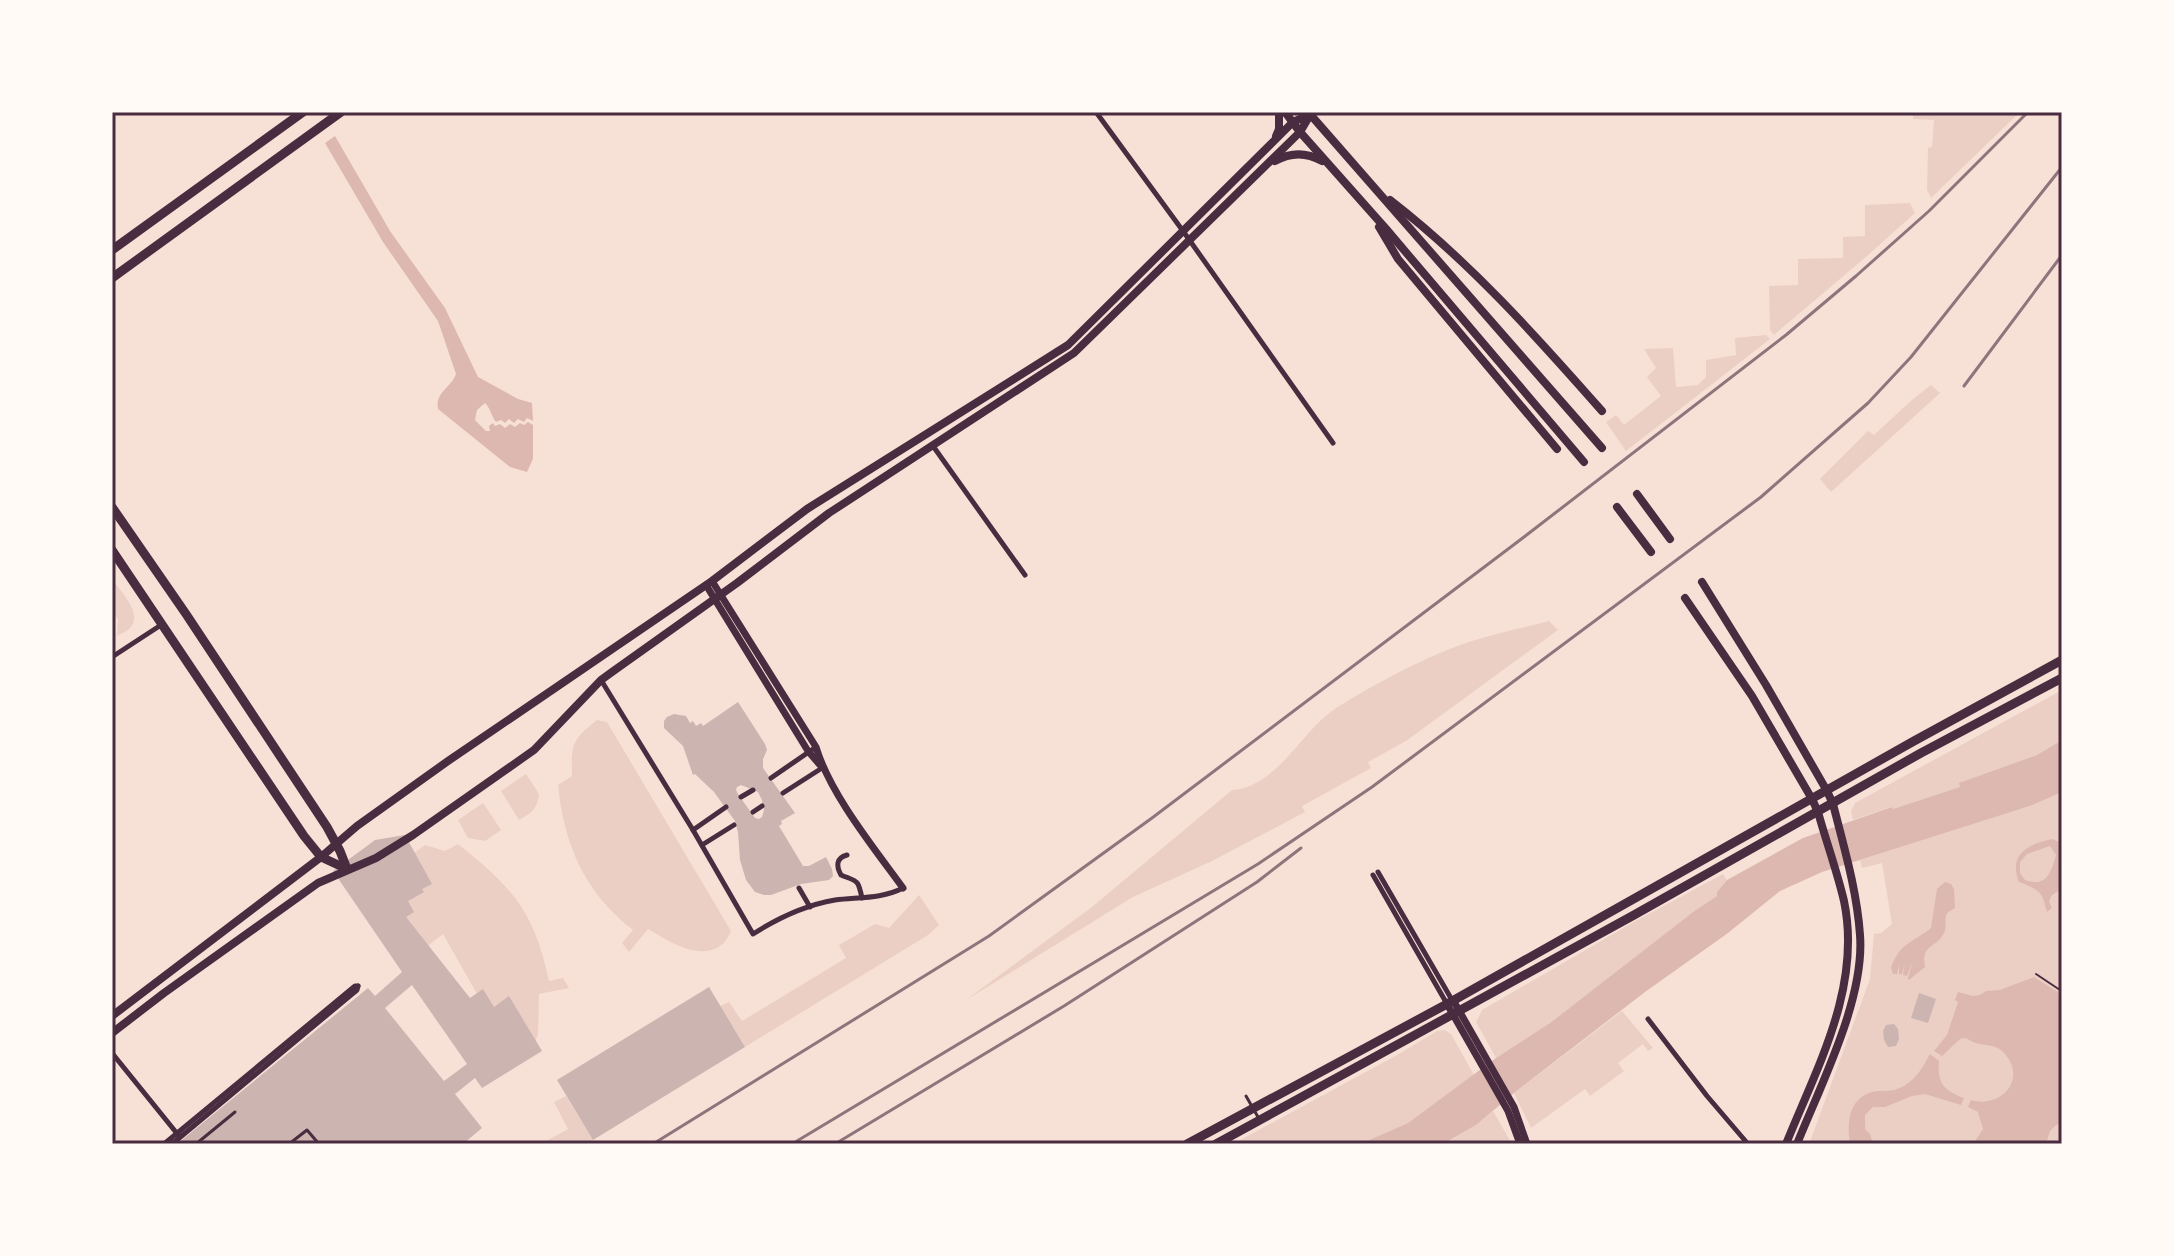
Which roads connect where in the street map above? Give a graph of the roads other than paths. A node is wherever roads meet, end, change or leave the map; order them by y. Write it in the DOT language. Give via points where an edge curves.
graph roads {
  1 [pos="303,112"];
  2 [pos="341,112"];
  3 [pos="1096,112"];
  4 [pos="1279,112"];
  5 [pos="1285,112"];
  6 [pos="1310,113"];
  7 [pos="1293,122"];
  8 [pos="1300,132"];
  9 [pos="1271,143"];
  10 [pos="1267,165"];
  11 [pos="1330,166"];
  12 [pos="1376,189"];
  13 [pos="1369,209"];
  14 [pos="1183,231"];
  15 [pos="1189,240"];
  16 [pos="112,250"];
  17 [pos="112,278"];
  18 [pos="1602,411"];
  19 [pos="1333,443"];
  20 [pos="932,444"];
  21 [pos="1602,448"];
  22 [pos="1557,449"];
  23 [pos="1584,462"];
  24 [pos="1637,494"];
  25 [pos="112,507"];
  26 [pos="1617,507"];
  27 [pos="1670,539"];
  28 [pos="112,550"];
  29 [pos="1651,552"];
  30 [pos="1025,575"];
  31 [pos="1702,582"];
  32 [pos="709,583"];
  33 [pos="718,596"];
  34 [pos="1685,598"];
  35 [pos="162,624"];
  36 [pos="112,657"];
  37 [pos="2062,660"];
  38 [pos="2062,678"];
  39 [pos="601,680"];
  40 [pos="812,749"];
  41 [pos="822,768"];
  42 [pos="771,778"];
  43 [pos="753,790"];
  44 [pos="1827,791"];
  45 [pos="783,793"];
  46 [pos="741,797"];
  47 [pos="1812,799"];
  48 [pos="1833,804"];
  49 [pos="762,806"];
  50 [pos="726,807"];
  51 [pos="753,812"];
  52 [pos="1818,812"];
  53 [pos="734,825"];
  54 [pos="693,830"];
  55 [pos="702,845"];
  56 [pos="338,847"];
  57 [pos="847,855"];
  58 [pos="321,857"];
  59 [pos="347,869"];
  60 [pos="1376,874"];
  61 [pos="799,888"];
  62 [pos="903,888"];
  63 [pos="862,898"];
  64 [pos="810,907"];
  65 [pos="1450,1002"];
  66 [pos="1456,1012"];
  67 [pos="112,1016"];
  68 [pos="1648,1019"];
  69 [pos="112,1033"];
  70 [pos="292,1042"];
  71 [pos="112,1053"];
  72 [pos="1246,1096"];
  73 [pos="1252,1108"];
  74 [pos="1511,1109"];
  75 [pos="235,1112"];
  76 [pos="1259,1120"];
  77 [pos="179,1135"];
  78 [pos="164,1144"];
  79 [pos="172,1144"];
  80 [pos="196,1144"];
  81 [pos="289,1144"];
  82 [pos="319,1144"];
  83 [pos="1187,1144"];
  84 [pos="1216,1144"];
  85 [pos="1520,1144"];
  86 [pos="1527,1144"];
  87 [pos="1748,1144"];
  88 [pos="1786,1144"];
  89 [pos="1797,1144"];
  1 -- 16 [label="main road"];
  2 -- 17 [label="main road"];
  3 -- 14 [label="street"];
  4 -- 9 [label="main road" via="1279,129"];
  5 -- 7 [label="main road"];
  6 -- 7 [label="main road"];
  6 -- 8 [label="main road"];
  6 -- 12 [label="main road"];
  7 -- 8 [label="main road"];
  7 -- 9 [label="main road"];
  8 -- 10 [label="main road"];
  8 -- 11 [label="main road"];
  9 -- 14 [label="main road"];
  10 -- 11 [label="main road" via="1301,153"];
  10 -- 15 [label="main road"];
  11 -- 13 [label="main road"];
  12 -- 18 [label="main road" via="1426,228 1508,307"];
  12 -- 21 [label="main road"];
  13 -- 22 [label="main road" via="1398,259"];
  13 -- 23 [label="main road"];
  14 -- 15 [label="street"];
  14 -- 32 [label="main road" via="1068,345 807,509"];
  15 -- 19 [label="street"];
  15 -- 20 [label="main road" via="1074,353"];
  20 -- 30 [label="street"];
  20 -- 33 [label="main road"];
  24 -- 27 [label="main road"];
  25 -- 56 [label="main road"];
  26 -- 29 [label="main road"];
  28 -- 35 [label="main road"];
  31 -- 44 [label="main road"];
  32 -- 33 [label="street"];
  32 -- 56 [label="main road" via="448,761"];
  33 -- 39 [label="main road"];
  33 -- 40 [label="street"];
  34 -- 47 [label="main road" via="1752,696"];
  35 -- 36 [label="street"];
  35 -- 58 [label="main road"];
  37 -- 44 [label="main road"];
  38 -- 48 [label="main road"];
  39 -- 54 [label="street"];
  39 -- 59 [label="main road" via="534,750 413,835"];
  40 -- 41 [label="street"];
  40 -- 42 [label="street"];
  41 -- 45 [label="street"];
  41 -- 62 [label="street"];
  43 -- 46 [label="street"];
  44 -- 47 [label="main road"];
  44 -- 48 [label="main road"];
  47 -- 52 [label="main road"];
  47 -- 65 [label="main road"];
  48 -- 52 [label="main road"];
  48 -- 89 [label="main road" via="1857,900 1858,976 1845,1024"];
  49 -- 51 [label="street"];
  50 -- 54 [label="street"];
  52 -- 66 [label="main road"];
  52 -- 88 [label="main road" via="1844,901 1847,975 1836,1020"];
  53 -- 55 [label="street"];
  54 -- 55 [label="street"];
  55 -- 64 [label="street" via="753,934"];
  56 -- 58 [label="main road"];
  56 -- 59 [label="main road"];
  57 -- 63 [label="street" via="838,861 838,869 859,884"];
  58 -- 59 [label="main road"];
  58 -- 67 [label="main road"];
  59 -- 69 [label="main road" via="318,883"];
  60 -- 65 [label="street"];
  61 -- 64 [label="street"];
  62 -- 63 [label="street"];
  63 -- 64 [label="street"];
  65 -- 66 [label="street"];
  65 -- 73 [label="main road"];
  66 -- 74 [label="street"];
  66 -- 76 [label="main road"];
  68 -- 87 [label="street"];
  70 -- 70 [label="street" via="357,990 358,986 355,986"];
  70 -- 77 [label="street"];
  71 -- 77 [label="street"];
  72 -- 73 [label="lane"];
  73 -- 76 [label="lane"];
  73 -- 83 [label="main road"];
  74 -- 85 [label="street"];
  74 -- 86 [label="street"];
  75 -- 80 [label="lane"];
  76 -- 84 [label="main road"];
  77 -- 78 [label="street"];
  77 -- 79 [label="street"];
  81 -- 82 [label="lane" via="307,1130"];
}
